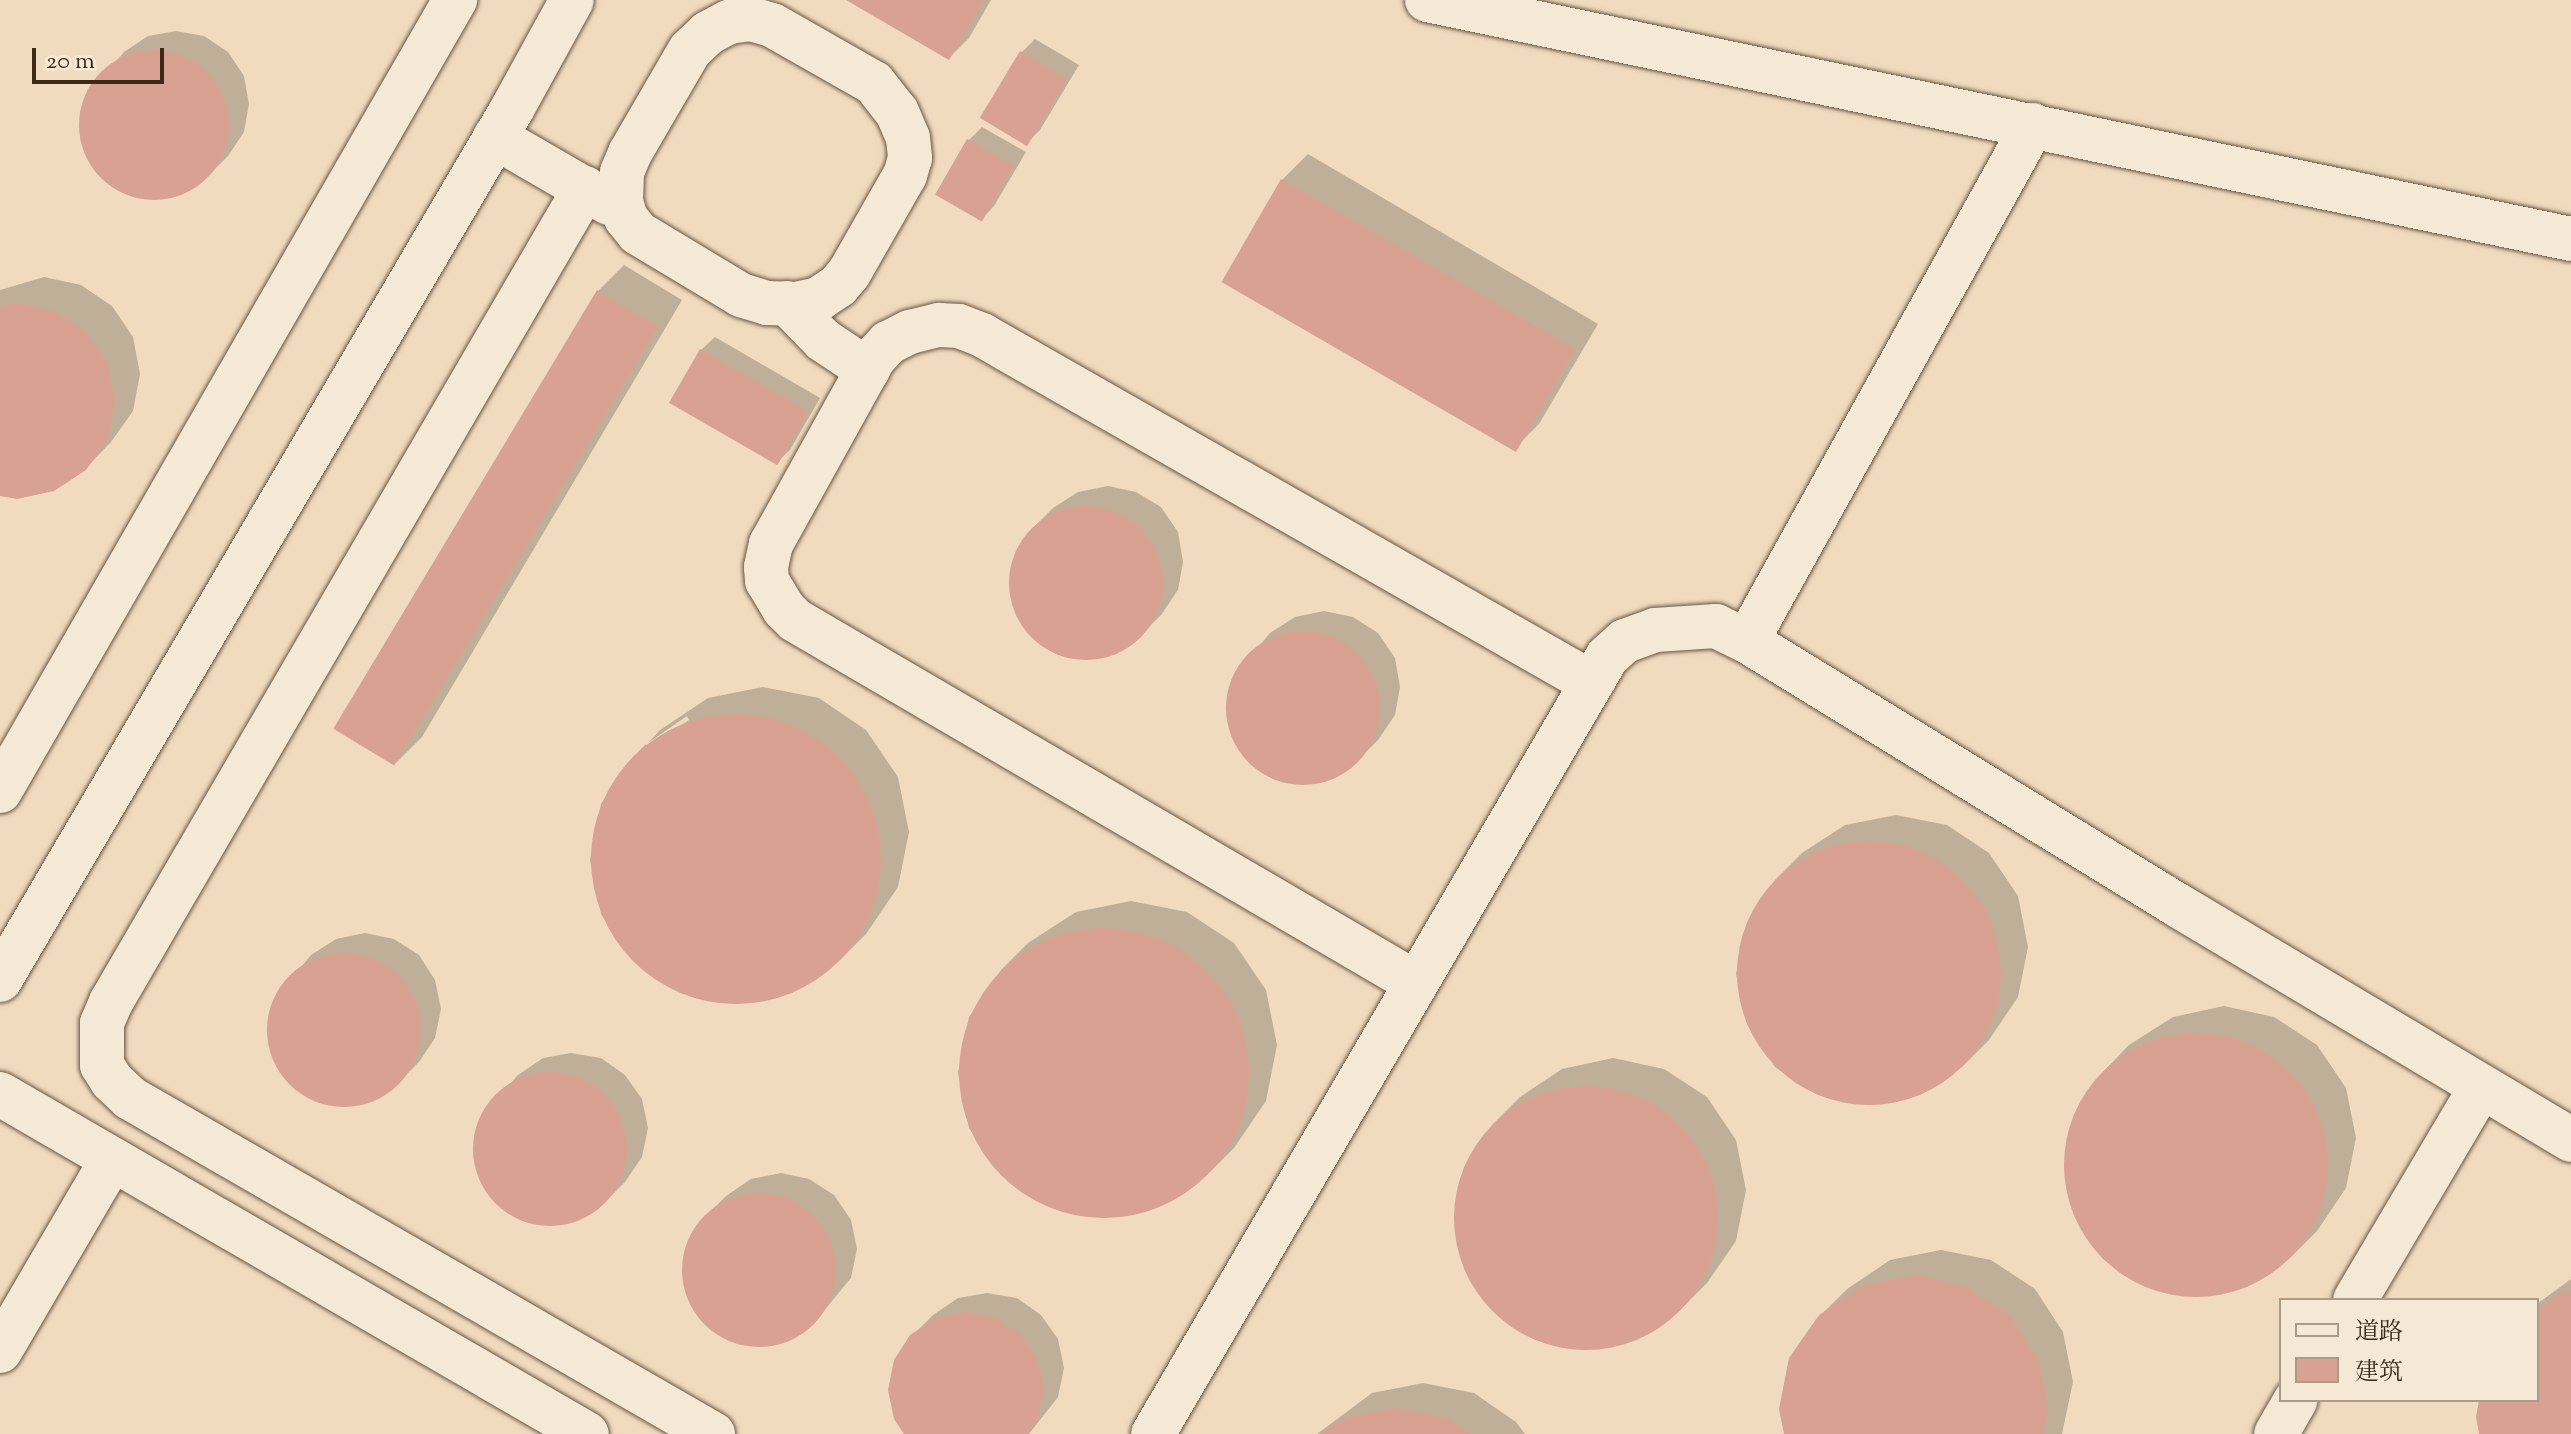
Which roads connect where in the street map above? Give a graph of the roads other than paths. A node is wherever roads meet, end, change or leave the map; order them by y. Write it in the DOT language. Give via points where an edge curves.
graph roads {
  1 [pos="455,0"];
  2 [pos="572,0"];
  3 [pos="1427,0"];
  4 [pos="2033,125"];
  5 [pos="495,137"];
  6 [pos="585,188"];
  7 [pos="624,213"];
  8 [pos="2571,239"];
  9 [pos="787,303"];
  10 [pos="868,370"];
  11 [pos="1747,641"];
  12 [pos="1592,683"];
  13 [pos="0,791"];
  14 [pos="0,980"];
  15 [pos="1416,983"];
  16 [pos="2481,1087"];
  17 [pos="0,1094"];
  18 [pos="2571,1140"];
  19 [pos="112,1159"];
  20 [pos="2356,1298"];
  21 [pos="0,1351"];
  22 [pos="2295,1402"];
  23 [pos="587,1434"];
  24 [pos="713,1434"];
  25 [pos="1153,1434"];
  26 [pos="2276,1434"];
  1 -- 13 [label="lane"];
  2 -- 5 [label="lane"];
  3 -- 4 [label="lane"];
  4 -- 8 [label="lane"];
  4 -- 11 [label="lane"];
  5 -- 6 [label="lane"];
  5 -- 14 [label="lane"];
  6 -- 7 [label="lane"];
  6 -- 24 [label="lane" via="111,1002 102,1023 102,1065 130,1098"];
  7 -- 9 [label="lane" via="638,233 741,295"];
  7 -- 9 [label="lane" via="622,172 690,50 729,22 751,19 772,25 874,83 897,112 910,158 838,286 819,299"];
  9 -- 10 [label="lane" via="823,340"];
  10 -- 12 [label="lane" via="888,343 910,332 939,325 982,335"];
  10 -- 15 [label="lane" via="771,544 767,581 784,609"];
  11 -- 12 [label="lane" via="1716,626 1655,630 1625,641 1607,657"];
  11 -- 16 [label="lane"];
  12 -- 15 [label="lane"];
  15 -- 25 [label="lane"];
  16 -- 18 [label="lane"];
  16 -- 20 [label="lane"];
  17 -- 19 [label="lane"];
  19 -- 21 [label="lane"];
  19 -- 23 [label="lane"];
  22 -- 26 [label="lane"];
}
